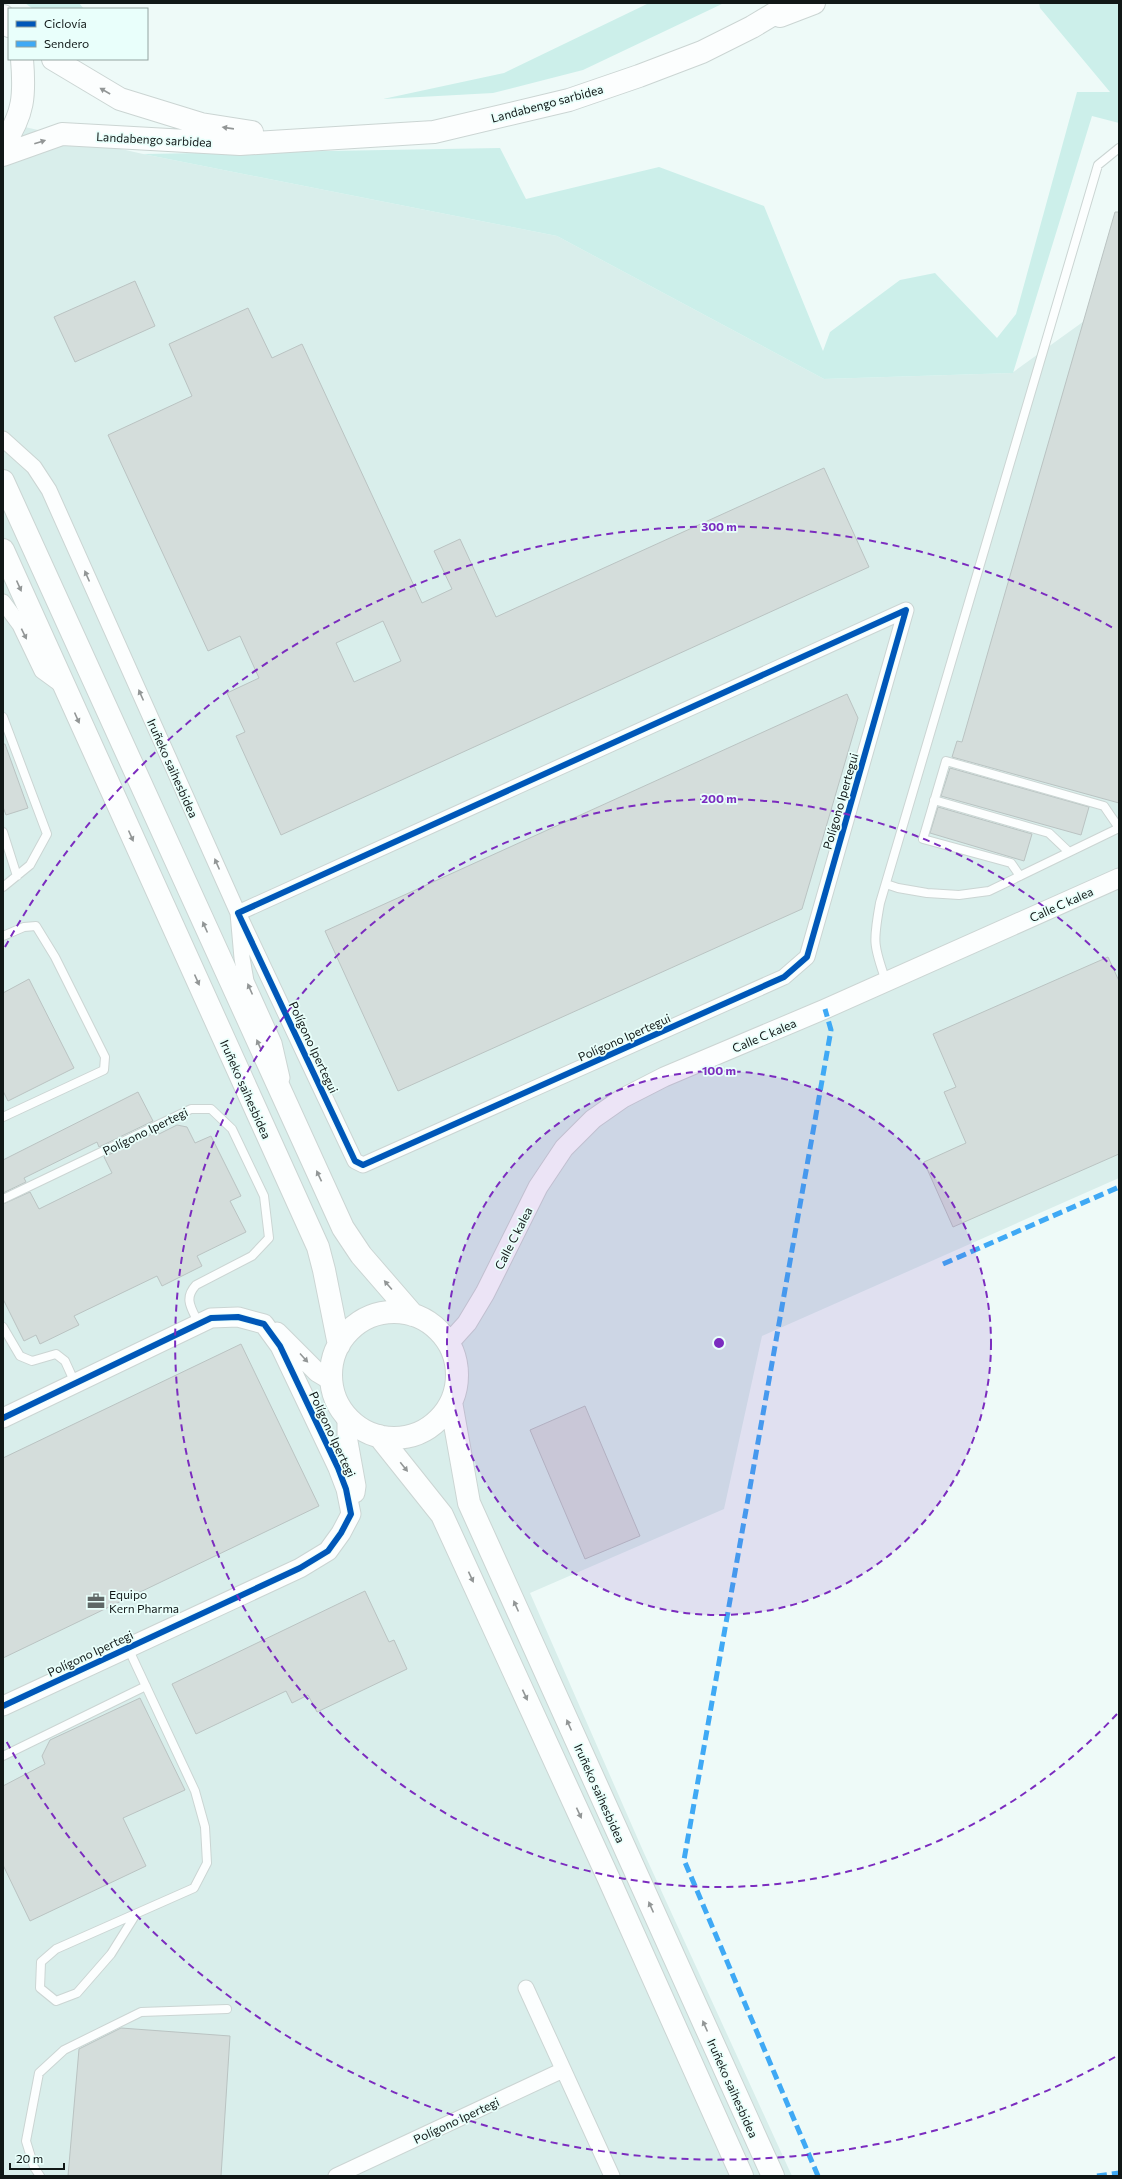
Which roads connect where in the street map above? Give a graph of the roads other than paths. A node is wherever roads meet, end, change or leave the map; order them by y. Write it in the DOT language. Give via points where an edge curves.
graph roads {
  1 [pos="792,3"];
  2 [pos="814,3"];
  3 [pos="752,27"];
  4 [pos="22,60"];
  5 [pos="55,60"];
  6 [pos="309,140"];
  7 [pos="3,145"];
  8 [pos="1119,148"];
  9 [pos="3,155"];
  10 [pos="3,439"];
  11 [pos="3,481"];
  12 [pos="3,550"];
  13 [pos="3,602"];
  14 [pos="64,687"];
  15 [pos="3,717"];
  16 [pos="934,800"];
  17 [pos="1119,828"];
  18 [pos="3,832"];
  19 [pos="1069,852"];
  20 [pos="17,876"];
  21 [pos="1020,876"];
  22 [pos="1119,878"];
  23 [pos="886,884"];
  24 [pos="3,887"];
  25 [pos="238,913"];
  26 [pos="3,936"];
  27 [pos="886,981"];
  28 [pos="3,1117"];
  29 [pos="292,1118"];
  30 [pos="3,1199"];
  31 [pos="413,1315"];
  32 [pos="199,1324"];
  33 [pos="264,1324"];
  34 [pos="3,1327"];
  35 [pos="449,1343"];
  36 [pos="339,1346"];
  37 [pos="332,1381"];
  38 [pos="75,1383"];
  39 [pos="451,1402"];
  40 [pos="347,1416"];
  41 [pos="3,1418"];
  42 [pos="379,1436"];
  43 [pos="351,1514"];
  44 [pos="128,1648"];
  45 [pos="146,1686"];
  46 [pos="3,1706"];
  47 [pos="3,1756"];
  48 [pos="136,1914"];
  49 [pos="526,1988"];
  50 [pos="227,2009"];
  51 [pos="564,2070"];
  52 [pos="345,2174"];
  53 [pos="40,2176"];
  54 [pos="612,2176"];
  55 [pos="742,2176"];
  56 [pos="773,2176"];
  1 -- 3 [label="highway, Landabengo sarbidea"];
  2 -- 3 [label="highway"];
  3 -- 6 [label="highway, Landabengo sarbidea" via="702,52 569,100 434,132"];
  4 -- 7 [label="highway" via="25,92 15,128"];
  6 -- 5 [label="highway, Landabengo sarbidea, one-way" via="201,124 120,100"];
  9 -- 6 [label="highway, Landabengo sarbidea, one-way" via="62,134 240,144"];
  8 -- 23 [label="lane" via="1098,165"];
  25 -- 10 [label="street, Iruñeko saihesbidea, one-way" via="49,490 34,467"];
  29 -- 11 [label="highway, Iruñeko saihesbidea, one-way"];
  12 -- 14 [label="highway, Iruñeko saihesbidea, one-way"];
  13 -- 14 [label="street, Iruñeko saihesbidea, one-way" via="20,625 42,671"];
  14 -- 36 [label="highway, Iruñeko saihesbidea, one-way" via="318,1247"];
  15 -- 20 [label="lane" via="47,834 30,865"];
  16 -- 17 [label="lane" via="946,761 1104,806"];
  16 -- 19 [label="lane" via="1049,833"];
  16 -- 21 [label="lane" via="923,839 1011,863"];
  17 -- 19 [label="lane"];
  18 -- 20 [label="lane"];
  19 -- 21 [label="lane"];
  20 -- 24 [label="lane"];
  21 -- 23 [label="lane" via="989,891 959,895 927,893"];
  22 -- 27 [label="street, Calle C kalea"];
  23 -- 27 [label="lane" via="874,938 876,953"];
  25 -- 25 [label="street, Polígono Ipertegui" via="732,689 906,610 807,957 784,977 364,1165 355,1161"];
  29 -- 25 [label="street, Iruñeko saihesbidea, one-way" via="274,1044 246,981"];
  26 -- 28 [label="lane" via="24,926 36,926 55,957 105,1057 104,1070"];
  27 -- 35 [label="street, Calle C kalea" via="664,1077 623,1098 593,1119 564,1148 538,1187 485,1293 467,1323"];
  31 -- 29 [label="highway, Iruñeko saihesbidea, one-way" via="361,1255 343,1228"];
  30 -- 32 [label="lane, Polígono Ipertegi" via="191,1108 211,1109 232,1129 264,1196 269,1238 252,1256 196,1285 189,1292 189,1301"];
  31 -- 35 [label="highway" via="427,1321"];
  31 -- 36 [label="highway" via="392,1312 370,1316 352,1328"];
  32 -- 33 [label="street, Polígono Ipertegi" via="211,1318 238,1317"];
  32 -- 38 [label="street, Polígono Ipertegi"];
  33 -- 37 [label="street, Polígono Ipertegi, one-way" via="278,1332 316,1372"];
  33 -- 43 [label="street, Polígono Ipertegi" via="280,1346 338,1468"];
  34 -- 38 [label="lane" via="20,1356 32,1361 56,1354 65,1361"];
  35 -- 39 [label="highway" via="456,1362 457,1383"];
  36 -- 37 [label="highway" via="332,1363"];
  37 -- 40 [label="highway" via="336,1400"];
  38 -- 41 [label="street, Polígono Ipertegi"];
  39 -- 42 [label="highway" via="439,1420 422,1432 401,1438"];
  56 -- 39 [label="highway, Iruñeko saihesbidea, one-way" via="470,1504"];
  40 -- 42 [label="highway" via="361,1429"];
  40 -- 43 [label="street, Polígono Ipertegi" via="347,1436 356,1486"];
  42 -- 55 [label="highway, one-way" via="442,1515"];
  43 -- 44 [label="street, Polígono Ipertegi" via="328,1551 300,1568"];
  44 -- 45 [label="lane, Polígono Ipertegi"];
  44 -- 46 [label="street, Polígono Ipertegi"];
  45 -- 47 [label="lane"];
  45 -- 48 [label="lane, Polígono Ipertegi" via="196,1791 206,1827 207,1863 194,1888"];
  48 -- 48 [label="lane, Polígono Ipertegi" via="56,1949 41,1962 40,1988 56,2001 77,1993 112,1954"];
  49 -- 51 [label="street"];
  50 -- 53 [label="lane" via="141,2012 64,2050 39,2073 26,2141 34,2167"];
  51 -- 52 [label="street, Polígono Ipertegi"];
  51 -- 54 [label="street"];
}
